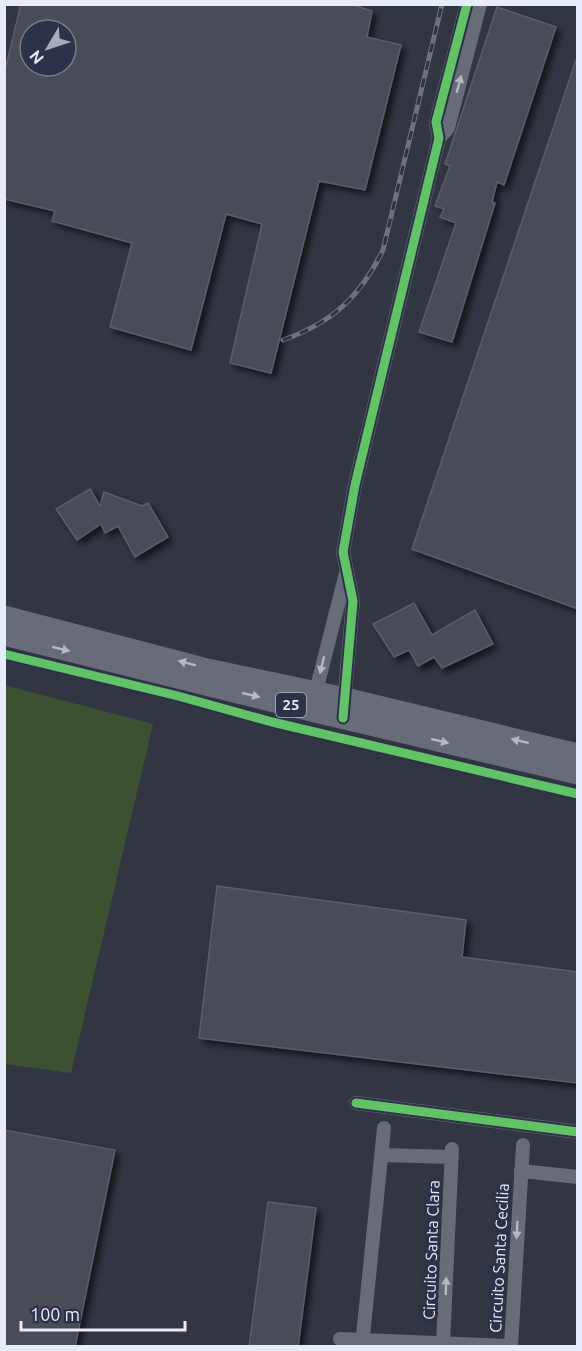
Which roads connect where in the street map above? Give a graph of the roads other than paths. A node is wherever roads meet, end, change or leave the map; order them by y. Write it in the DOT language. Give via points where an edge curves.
graph roads {
  1 [pos="467,4"];
  2 [pos="480,4"];
  3 [pos="439,138"];
  4 [pos="346,573"];
  5 [pos="4,616"];
  6 [pos="4,635"];
  7 [pos="330,635"];
  8 [pos="349,638"];
  9 [pos="314,702"];
  10 [pos="344,708"];
  11 [pos="578,754"];
  12 [pos="578,774"];
  13 [pos="356,1103"];
  14 [pos="384,1128"];
  15 [pos="578,1132"];
  16 [pos="523,1145"];
  17 [pos="382,1155"];
  18 [pos="521,1171"];
  19 [pos="578,1177"];
  20 [pos="340,1339"];
  21 [pos="362,1343"];
  22 [pos="443,1344"];
  23 [pos="462,1346"];
  24 [pos="509,1347"];
  1 -- 3 [label="street" via="436,122"];
  3 -- 2 [label="street, one-way" via="448,128"];
  3 -- 4 [label="street" via="355,485 343,549"];
  4 -- 7 [label="street"];
  4 -- 8 [label="street" via="353,592"];
  9 -- 5 [label="main road, 25, one-way" via="203,668"];
  6 -- 9 [label="main road, 25, one-way"];
  7 -- 8 [label="street"];
  7 -- 9 [label="street, one-way"];
  8 -- 10 [label="street"];
  9 -- 10 [label="main road, 25"];
  11 -- 10 [label="main road, 25, one-way"];
  10 -- 12 [label="main road, 25, one-way"];
  13 -- 15 [label="street"];
  14 -- 17 [label="street"];
  16 -- 18 [label="street, Circuito Santa Cecilia"];
  17 -- 21 [label="street"];
  22 -- 17 [label="street, Circuito Santa Clara, one-way" via="451,1153"];
  18 -- 19 [label="street, Circuito Santa Cecilia"];
  18 -- 24 [label="street, Circuito Santa Cecilia, one-way"];
  20 -- 21 [label="street"];
  21 -- 22 [label="street"];
  22 -- 23 [label="street"];
  23 -- 24 [label="street"];
}
